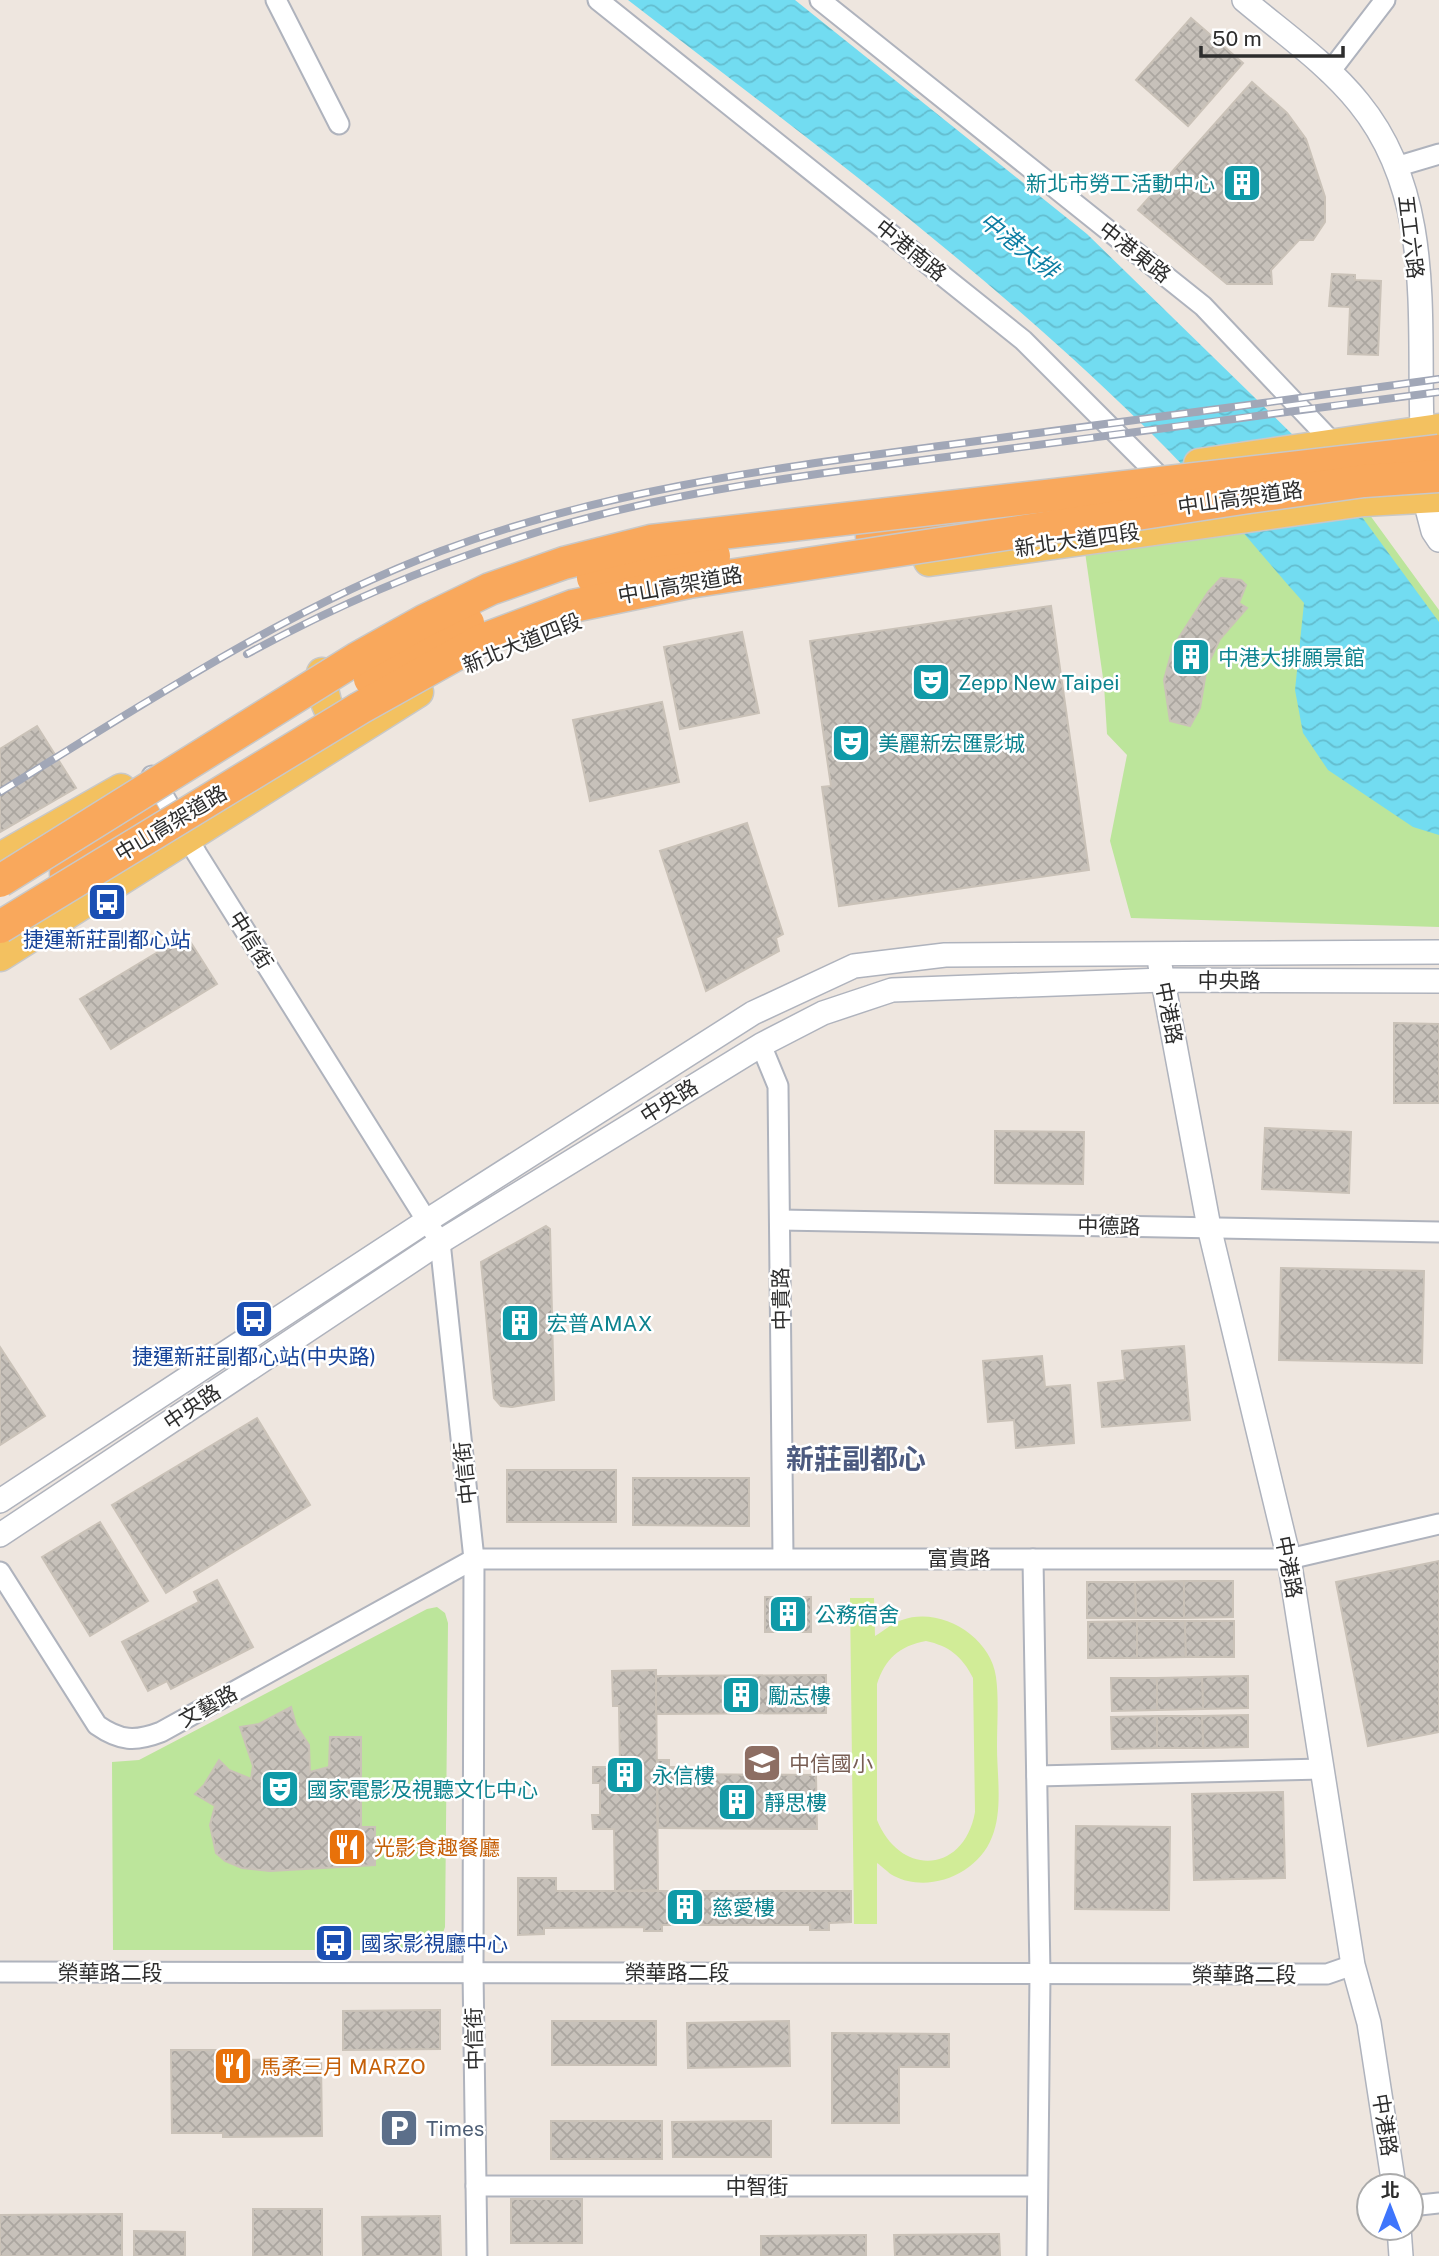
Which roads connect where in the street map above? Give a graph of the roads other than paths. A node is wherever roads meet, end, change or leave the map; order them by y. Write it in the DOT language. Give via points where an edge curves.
graph roads {
  1 [pos="276,0"];
  2 [pos="597,0"];
  3 [pos="820,0"];
  4 [pos="1244,0"];
  5 [pos="1385,0"];
  6 [pos="1329,73"];
  7 [pos="339,124"];
  8 [pos="1439,154"];
  9 [pos="1399,166"];
  10 [pos="1334,444"];
  11 [pos="1433,463"];
  12 [pos="1389,467"];
  13 [pos="1344,474"];
  14 [pos="1167,477"];
  15 [pos="1207,522"];
  16 [pos="1439,540"];
  17 [pos="322,673"];
  18 [pos="362,726"];
  19 [pos="154,779"];
  20 [pos="187,838"];
  21 [pos="0,858"];
  22 [pos="0,881"];
  23 [pos="0,897"];
  24 [pos="0,925"];
  25 [pos="1157,952"];
  26 [pos="1439,953"];
  27 [pos="0,956"];
  28 [pos="1163,980"];
  29 [pos="1439,981"];
  30 [pos="761,1045"];
  31 [pos="428,1220"];
  32 [pos="780,1220"];
  33 [pos="1209,1227"];
  34 [pos="1439,1232"];
  35 [pos="440,1242"];
  36 [pos="0,1501"];
  37 [pos="1439,1524"];
  38 [pos="0,1535"];
  39 [pos="783,1557"];
  40 [pos="474,1559"];
  41 [pos="1033,1559"];
  42 [pos="1289,1559"];
  43 [pos="0,1572"];
  44 [pos="1322,1769"];
  45 [pos="1037,1776"];
  46 [pos="1353,1965"];
  47 [pos="473,1971"];
  48 [pos="0,1972"];
  49 [pos="1040,1974"];
  50 [pos="1392,2172"];
  51 [pos="476,2186"];
  52 [pos="1037,2186"];
  53 [pos="477,2256"];
  54 [pos="1037,2256"];
  1 -- 7 [label="street"];
  2 -- 14 [label="street, 中港南路" via="1023,340"];
  3 -- 10 [label="street, 中港東路" via="1203,306"];
  4 -- 6 [label="street, 五工六路"];
  5 -- 6 [label="street"];
  6 -- 9 [label="street, 五工六路" via="1357,100"];
  8 -- 9 [label="street"];
  9 -- 11 [label="street, 五工六路" via="1411,206 1416,247"];
  10 -- 11 [label="main road, 新北大道四段"];
  10 -- 14 [label="main road, 新北大道四段"];
  11 -- 12 [label="main road, 新北大道四段"];
  11 -- 15 [label="main road, 新北大道四段" via="1364,501"];
  11 -- 16 [label="street, 五工六路" via="1433,531"];
  11 -- 22 [label="highway, 中山高架道路, bridge" via="651,541 564,563 491,589 367,653"];
  11 -- 24 [label="highway, 中山高架道路, bridge" via="1364,481 689,582 573,606 480,641 359,708"];
  12 -- 13 [label="main road, 新北大道四段"];
  12 -- 14 [label="main road, 新北大道四段, bridge" via="1236,480"];
  13 -- 14 [label="main road, 新北大道四段"];
  13 -- 15 [label="main road, 新北大道四段, bridge" via="1240,505"];
  14 -- 15 [label="street, 中港南路"];
  14 -- 17 [label="main road, 新北大道四段" via="657,532 602,542 510,569 463,589"];
  14 -- 24 [label="highway, bridge" via="872,536 629,569 504,607 409,656 144,815"];
  15 -- 18 [label="main road, 新北大道四段" via="709,593 593,614 474,660"];
  17 -- 18 [label="main road" via="331,713 344,725"];
  17 -- 19 [label="main road, 新北大道四段"];
  18 -- 20 [label="main road, 新北大道四段"];
  19 -- 20 [label="street, 中信街"];
  19 -- 21 [label="main road, 新北大道四段"];
  19 -- 23 [label="main road, 新北大道四段"];
  20 -- 27 [label="main road, 新北大道四段"];
  20 -- 31 [label="street, 中信街"];
  25 -- 26 [label="street, 中央路"];
  25 -- 28 [label="street, 中港路"];
  25 -- 31 [label="street, 中央路" via="945,955 854,966 753,1013"];
  28 -- 29 [label="street, 中央路"];
  28 -- 30 [label="street, 中央路" via="891,990 823,1013"];
  28 -- 33 [label="street, 中港路"];
  30 -- 32 [label="street, 中貴路" via="778,1086"];
  30 -- 35 [label="street, 中央路"];
  31 -- 35 [label="street, 中信街"];
  31 -- 36 [label="street, 中央路"];
  32 -- 33 [label="street, 中德路"];
  32 -- 39 [label="street, 中貴路"];
  33 -- 34 [label="street, 中德路"];
  33 -- 42 [label="street, 中港路"];
  35 -- 38 [label="street, 中央路"];
  35 -- 40 [label="street, 中信街"];
  37 -- 42 [label="street, 富貴路"];
  39 -- 40 [label="street, 富貴路"];
  39 -- 41 [label="street, 富貴路"];
  40 -- 43 [label="street, 文藝路" via="137,1741 114,1737 97,1725"];
  40 -- 47 [label="street, 中信街"];
  41 -- 42 [label="street, 富貴路"];
  41 -- 45 [label="street"];
  42 -- 44 [label="street, 中港路"];
  44 -- 45 [label="street"];
  44 -- 46 [label="street, 中港路"];
  45 -- 49 [label="street"];
  46 -- 49 [label="street, 榮華路二段" via="1327,1974"];
  46 -- 50 [label="street, 中港路" via="1369,2023"];
  47 -- 48 [label="street, 榮華路二段"];
  47 -- 49 [label="street, 榮華路二段"];
  47 -- 51 [label="street, 中信街"];
  49 -- 52 [label="street"];
  51 -- 52 [label="street, 中智街"];
  51 -- 53 [label="street, 中信街"];
  52 -- 54 [label="street"];
}
